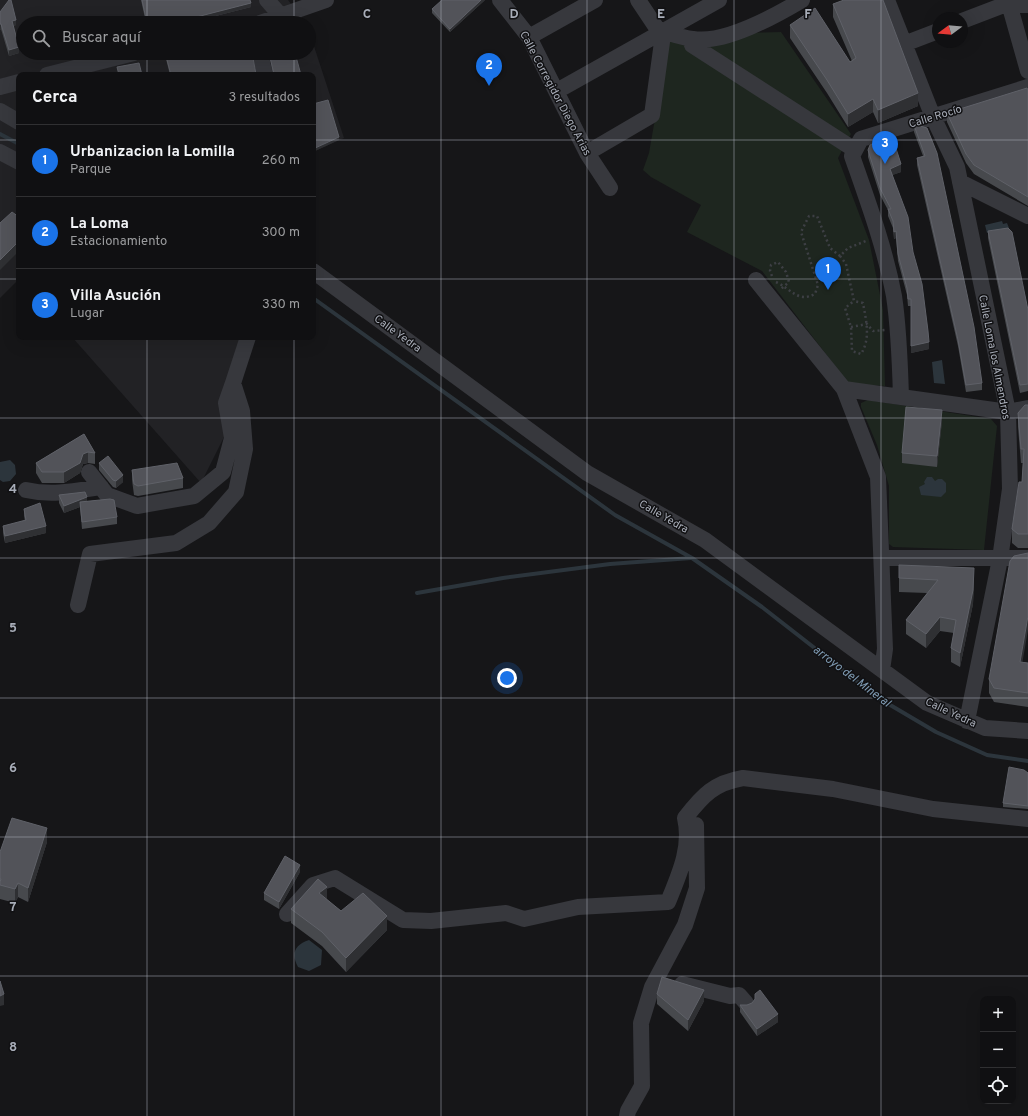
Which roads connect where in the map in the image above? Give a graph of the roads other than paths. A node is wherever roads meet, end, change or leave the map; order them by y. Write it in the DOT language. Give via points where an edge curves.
graph roads {
  1 [pos="267,0"];
  2 [pos="326,0"];
  3 [pos="500,0"];
  4 [pos="594,0"];
  5 [pos="638,0"];
  6 [pos="802,0"];
  7 [pos="887,0"];
  8 [pos="716,1"];
  9 [pos="1008,1"];
  10 [pos="1028,5"];
  11 [pos="281,16"];
  12 [pos="968,18"];
  13 [pos="661,32"];
  14 [pos="932,33"];
  15 [pos="529,37"];
  16 [pos="904,44"];
  17 [pos="692,45"];
  18 [pos="106,60"];
  19 [pos="262,60"];
  20 [pos="1028,71"];
  21 [pos="59,72"];
  22 [pos="264,72"];
  23 [pos="16,83"];
  24 [pos="0,87"];
  25 [pos="564,87"];
  26 [pos="1028,87"];
  27 [pos="0,112"];
  28 [pos="933,116"];
  29 [pos="16,120"];
  30 [pos="0,152"];
  31 [pos="587,153"];
  32 [pos="854,153"];
  33 [pos="16,160"];
  34 [pos="960,182"];
  35 [pos="610,188"];
  36 [pos="1028,216"];
  37 [pos="316,273"];
  38 [pos="756,280"];
  39 [pos="247,340"];
  40 [pos="233,383"];
  41 [pos="844,389"];
  42 [pos="901,397"];
  43 [pos="1028,408"];
  44 [pos="1008,412"];
  45 [pos="89,472"];
  46 [pos="101,487"];
  47 [pos="26,490"];
  48 [pos="882,558"];
  49 [pos="1028,558"];
  50 [pos="1000,559"];
  51 [pos="78,605"];
  52 [pos="882,670"];
  53 [pos="967,720"];
  54 [pos="1028,731"];
  55 [pos="694,807"];
  56 [pos="1028,819"];
  57 [pos="287,914"];
  58 [pos="658,976"];
  59 [pos="746,1003"];
  60 [pos="628,1116"];
  1 -- 11 [label="street"];
  2 -- 11 [label="street"];
  3 -- 15 [label="street, Calle Corregidor Diego Arias"];
  4 -- 15 [label="street"];
  5 -- 13 [label="street"];
  6 -- 13 [label="street" via="768,20 712,39 693,39"];
  7 -- 16 [label="street, Calle Loma los Almendros"];
  8 -- 13 [label="street"];
  9 -- 10 [label="street"];
  9 -- 12 [label="street"];
  9 -- 20 [label="street"];
  13 -- 25 [label="street"];
  13 -- 31 [label="street" via="662,42 652,115"];
  14 -- 16 [label="street"];
  15 -- 31 [label="street, Calle Corregidor Diego Arias"];
  16 -- 28 [label="street, Calle Loma los Almendros"];
  17 -- 32 [label="street"];
  18 -- 21 [label="street"];
  19 -- 22 [label="street"];
  23 -- 24 [label="street"];
  26 -- 28 [label="street, Calle Rocío"];
  27 -- 29 [label="street"];
  28 -- 32 [label="street, Calle Rocío" via="861,139"];
  28 -- 34 [label="street, Calle Loma los Almendros" via="957,167"];
  30 -- 33 [label="street"];
  31 -- 35 [label="street, Calle Corregidor Diego Arias"];
  32 -- 42 [label="street" via="880,236 894,297"];
  34 -- 36 [label="street"];
  34 -- 44 [label="street, Calle Loma los Almendros"];
  37 -- 52 [label="street, Calle Yedra" via="588,473 705,540"];
  38 -- 41 [label="street"];
  39 -- 40 [label="street"];
  40 -- 46 [label="street" via="226,404 232,438 223,472 194,496 137,506 107,495"];
  40 -- 51 [label="street" via="242,412 245,449 236,492 209,523 176,543 90,554"];
  41 -- 42 [label="street"];
  41 -- 48 [label="street" via="878,477"];
  42 -- 44 [label="street"];
  43 -- 44 [label="street"];
  44 -- 50 [label="street, Calle Loma los Almendros" via="1010,489"];
  45 -- 46 [label="street"];
  46 -- 47 [label="street" via="56,494"];
  48 -- 50 [label="street"];
  48 -- 52 [label="street" via="885,649"];
  49 -- 50 [label="street"];
  50 -- 53 [label="street, Calle Loma los Almendros"];
  52 -- 53 [label="street, Calle Yedra" via="927,703"];
  53 -- 54 [label="street, Calle Yedra" via="985,728"];
  55 -- 56 [label="street" via="703,795 729,780 743,778 834,789 933,809"];
  55 -- 57 [label="street" via="685,818 688,830 682,868 668,902 578,907 524,919 506,913 403,920 335,878 313,885"];
  55 -- 58 [label="street" via="697,888 685,925"];
  58 -- 59 [label="street" via="694,988 730,996 739,995"];
  58 -- 60 [label="street" via="641,1022 642,1086 628,1111"];
}
